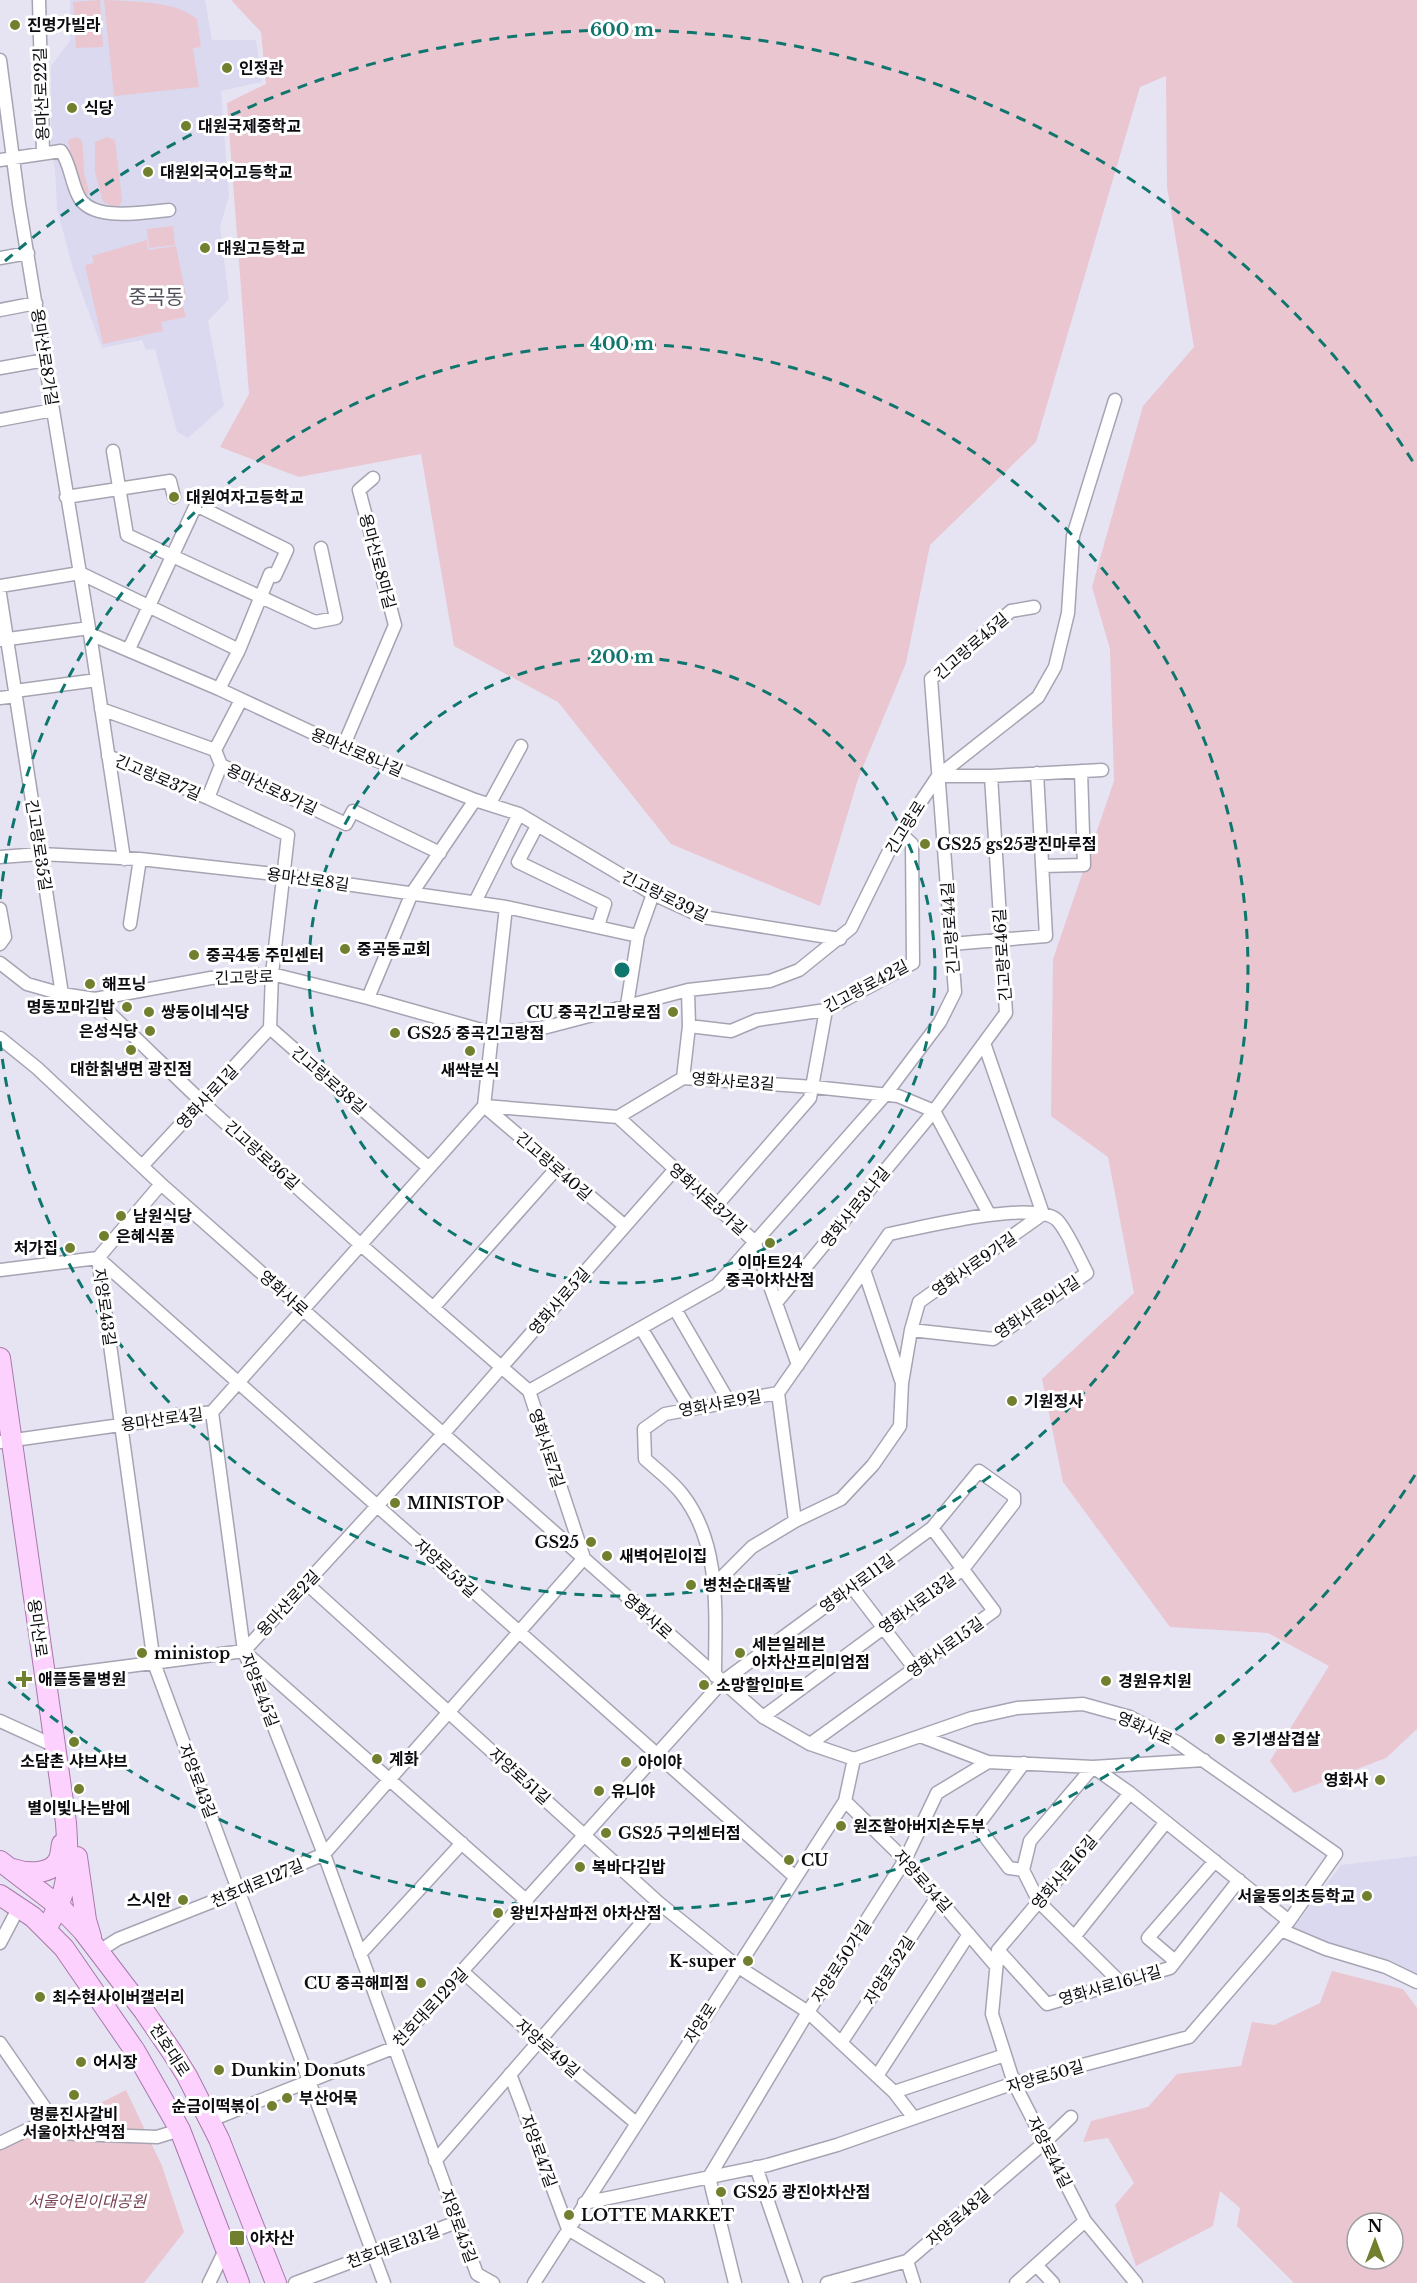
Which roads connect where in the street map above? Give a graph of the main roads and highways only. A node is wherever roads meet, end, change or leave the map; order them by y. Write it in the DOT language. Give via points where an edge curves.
graph roads {
  1 [pos="0,1358"];
  2 [pos="6,1441"];
  3 [pos="66,1823"];
  4 [pos="5,1864"];
  5 [pos="0,1894"];
  6 [pos="60,1907"];
  7 [pos="46,1929"];
  8 [pos="96,1947"];
  9 [pos="239,2283"];
  10 [pos="276,2283"];
  1 -- 2 [label="main road, 용마산로"];
  2 -- 3 [label="main road, 용마산로"];
  3 -- 4 [label="main road" via="60,1857 52,1867 30,1872"];
  3 -- 6 [label="main road, 용마산로" via="68,1864"];
  3 -- 8 [label="main road" via="76,1850 86,1920"];
  4 -- 6 [label="main road, 천호대로"];
  5 -- 7 [label="main road, 천호대로"];
  6 -- 7 [label="main road, 용마산로"];
  6 -- 8 [label="main road, 천호대로"];
  7 -- 9 [label="main road, 천호대로" via="109,2011 180,2130"];
  8 -- 10 [label="main road, 천호대로" via="172,2052 211,2120"];
}
